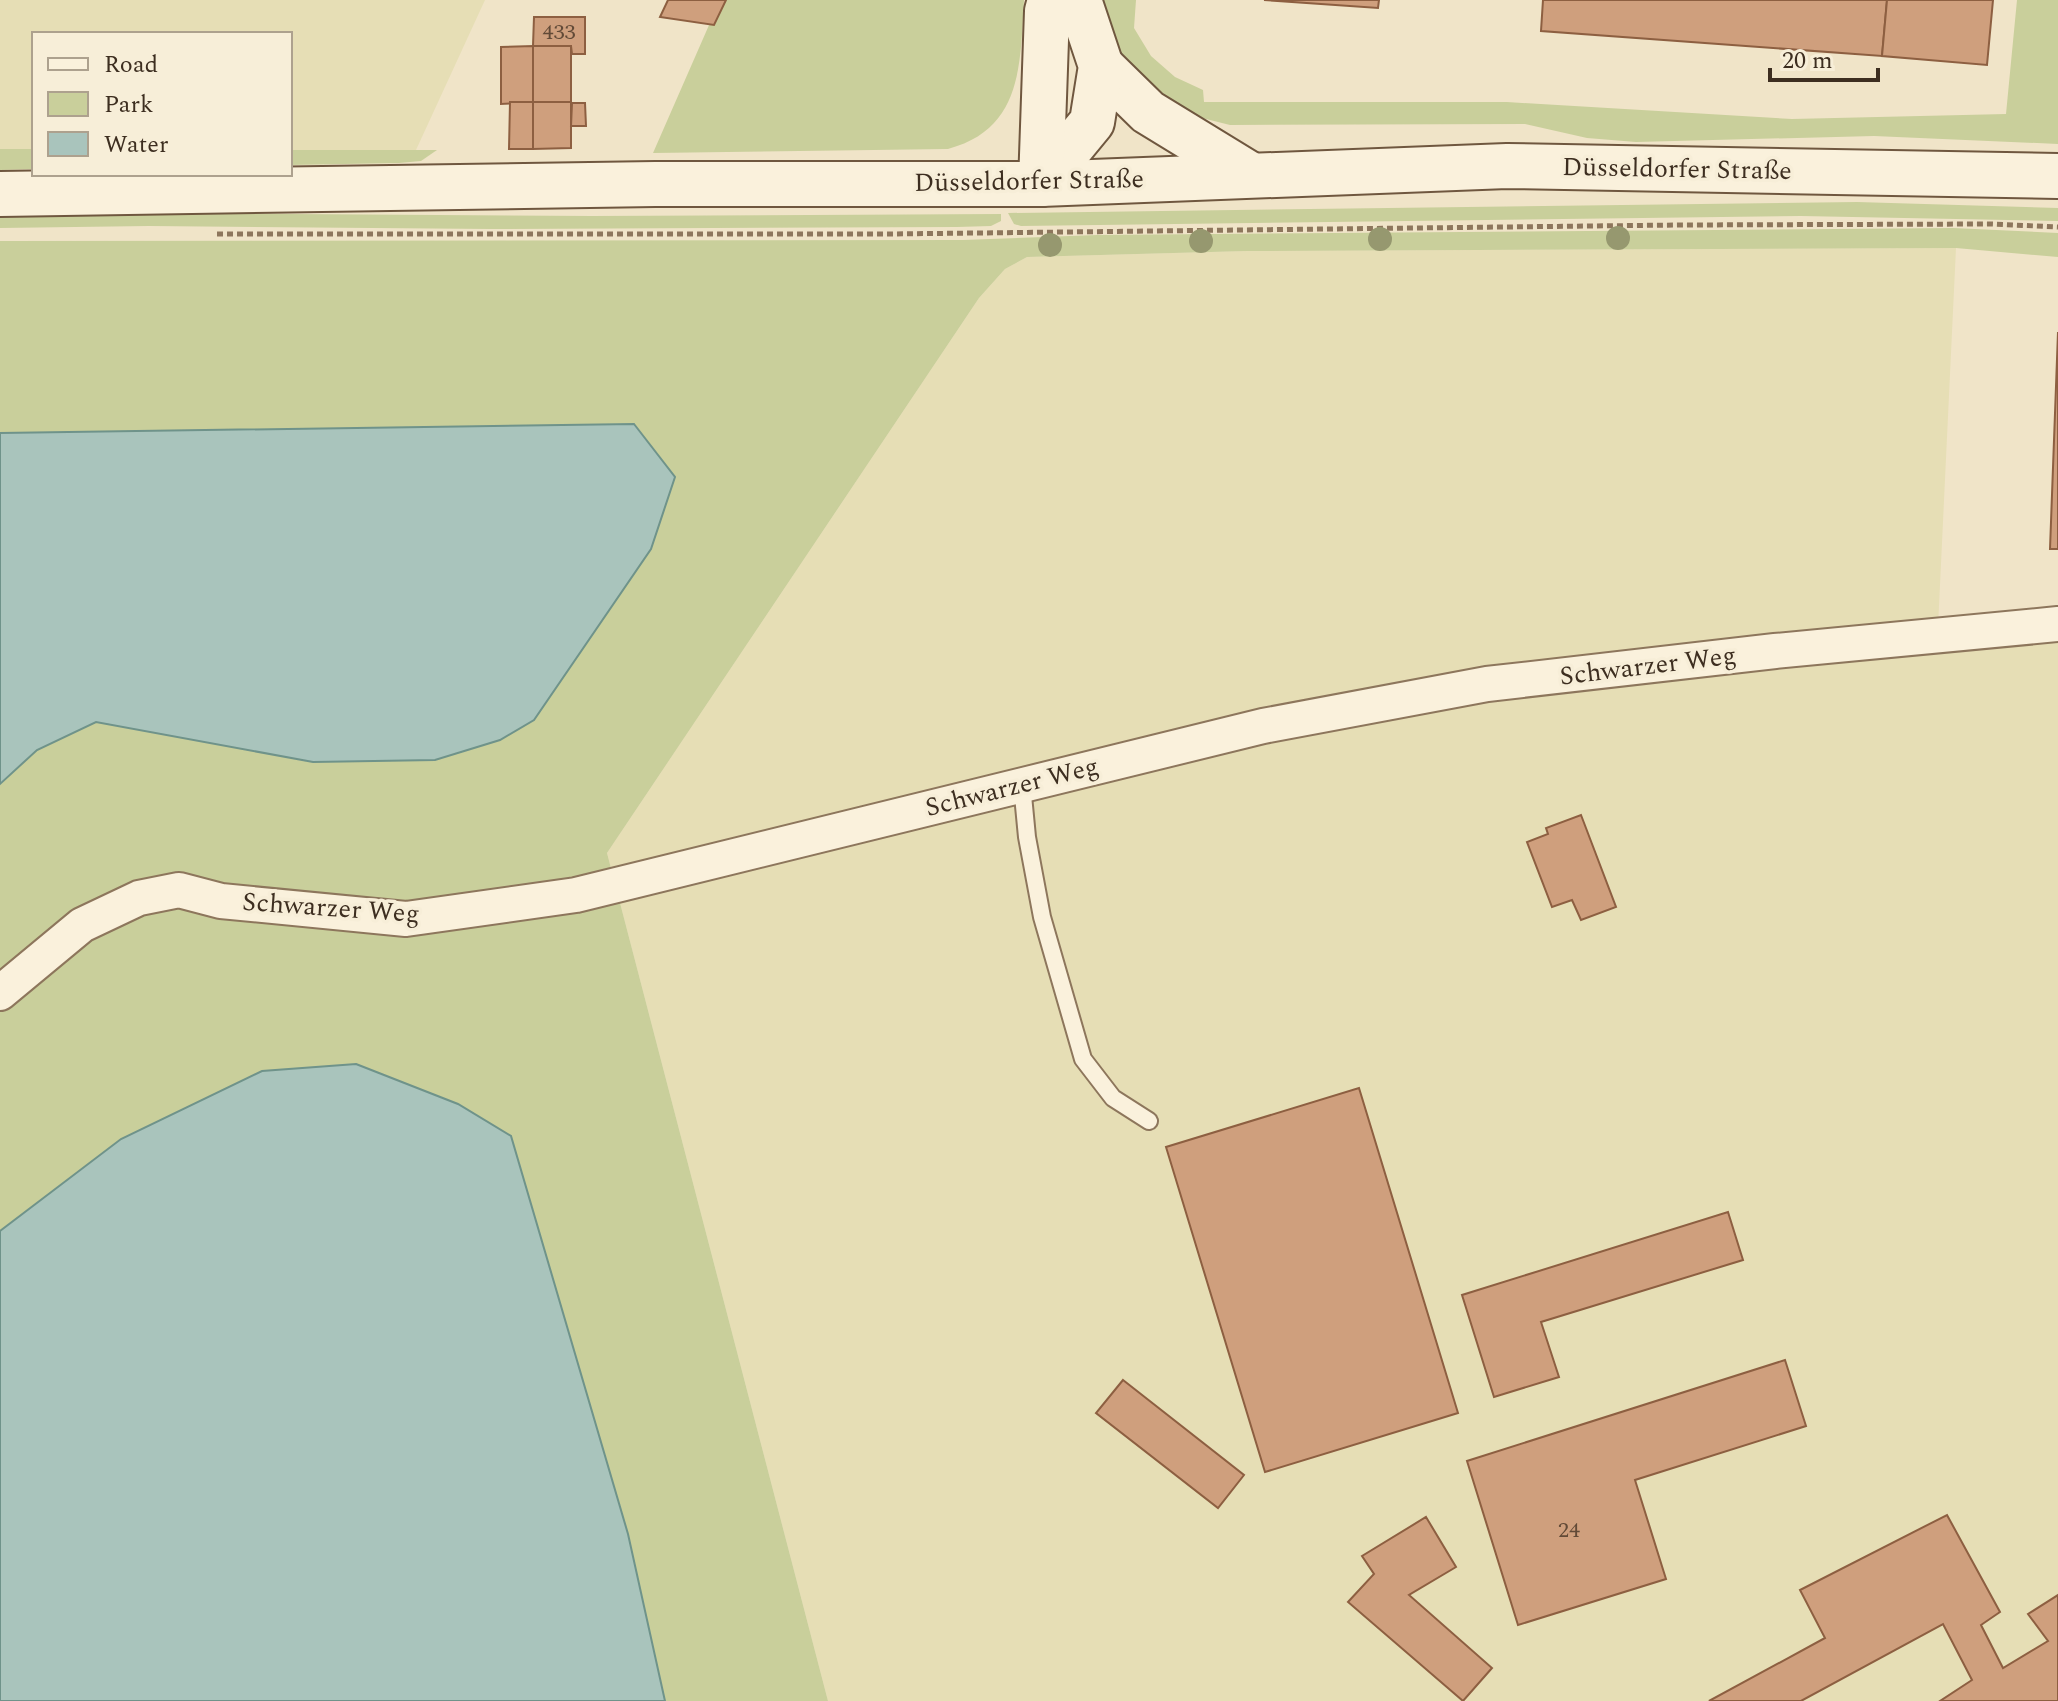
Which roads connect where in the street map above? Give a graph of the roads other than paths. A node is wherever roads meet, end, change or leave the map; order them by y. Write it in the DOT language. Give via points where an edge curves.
graph roads {
  1 [pos="1050,0"];
  2 [pos="1079,0"];
  3 [pos="1101,66"];
  4 [pos="1251,175"];
  5 [pos="2058,176"];
  6 [pos="1041,184"];
  7 [pos="0,194"];
  8 [pos="2058,624"];
  9 [pos="1022,785"];
  10 [pos="0,993"];
  11 [pos="1149,1121"];
  1 -- 6 [label="main road"];
  2 -- 3 [label="main road"];
  3 -- 4 [label="main road" via="1148,112"];
  3 -- 6 [label="main road" via="1092,122"];
  4 -- 5 [label="main road, Düsseldorfer Straße" via="1507,166"];
  4 -- 6 [label="main road, Düsseldorfer Straße"];
  6 -- 7 [label="main road, Düsseldorfer Straße"];
  8 -- 9 [label="street, Schwarzer Weg" via="1487,684 1263,726"];
  9 -- 10 [label="street, Schwarzer Weg" via="576,895 406,919 221,901 179,890 139,898 82,925"];
  9 -- 11 [label="lane" via="1042,917 1083,1059 1113,1098"];
}
